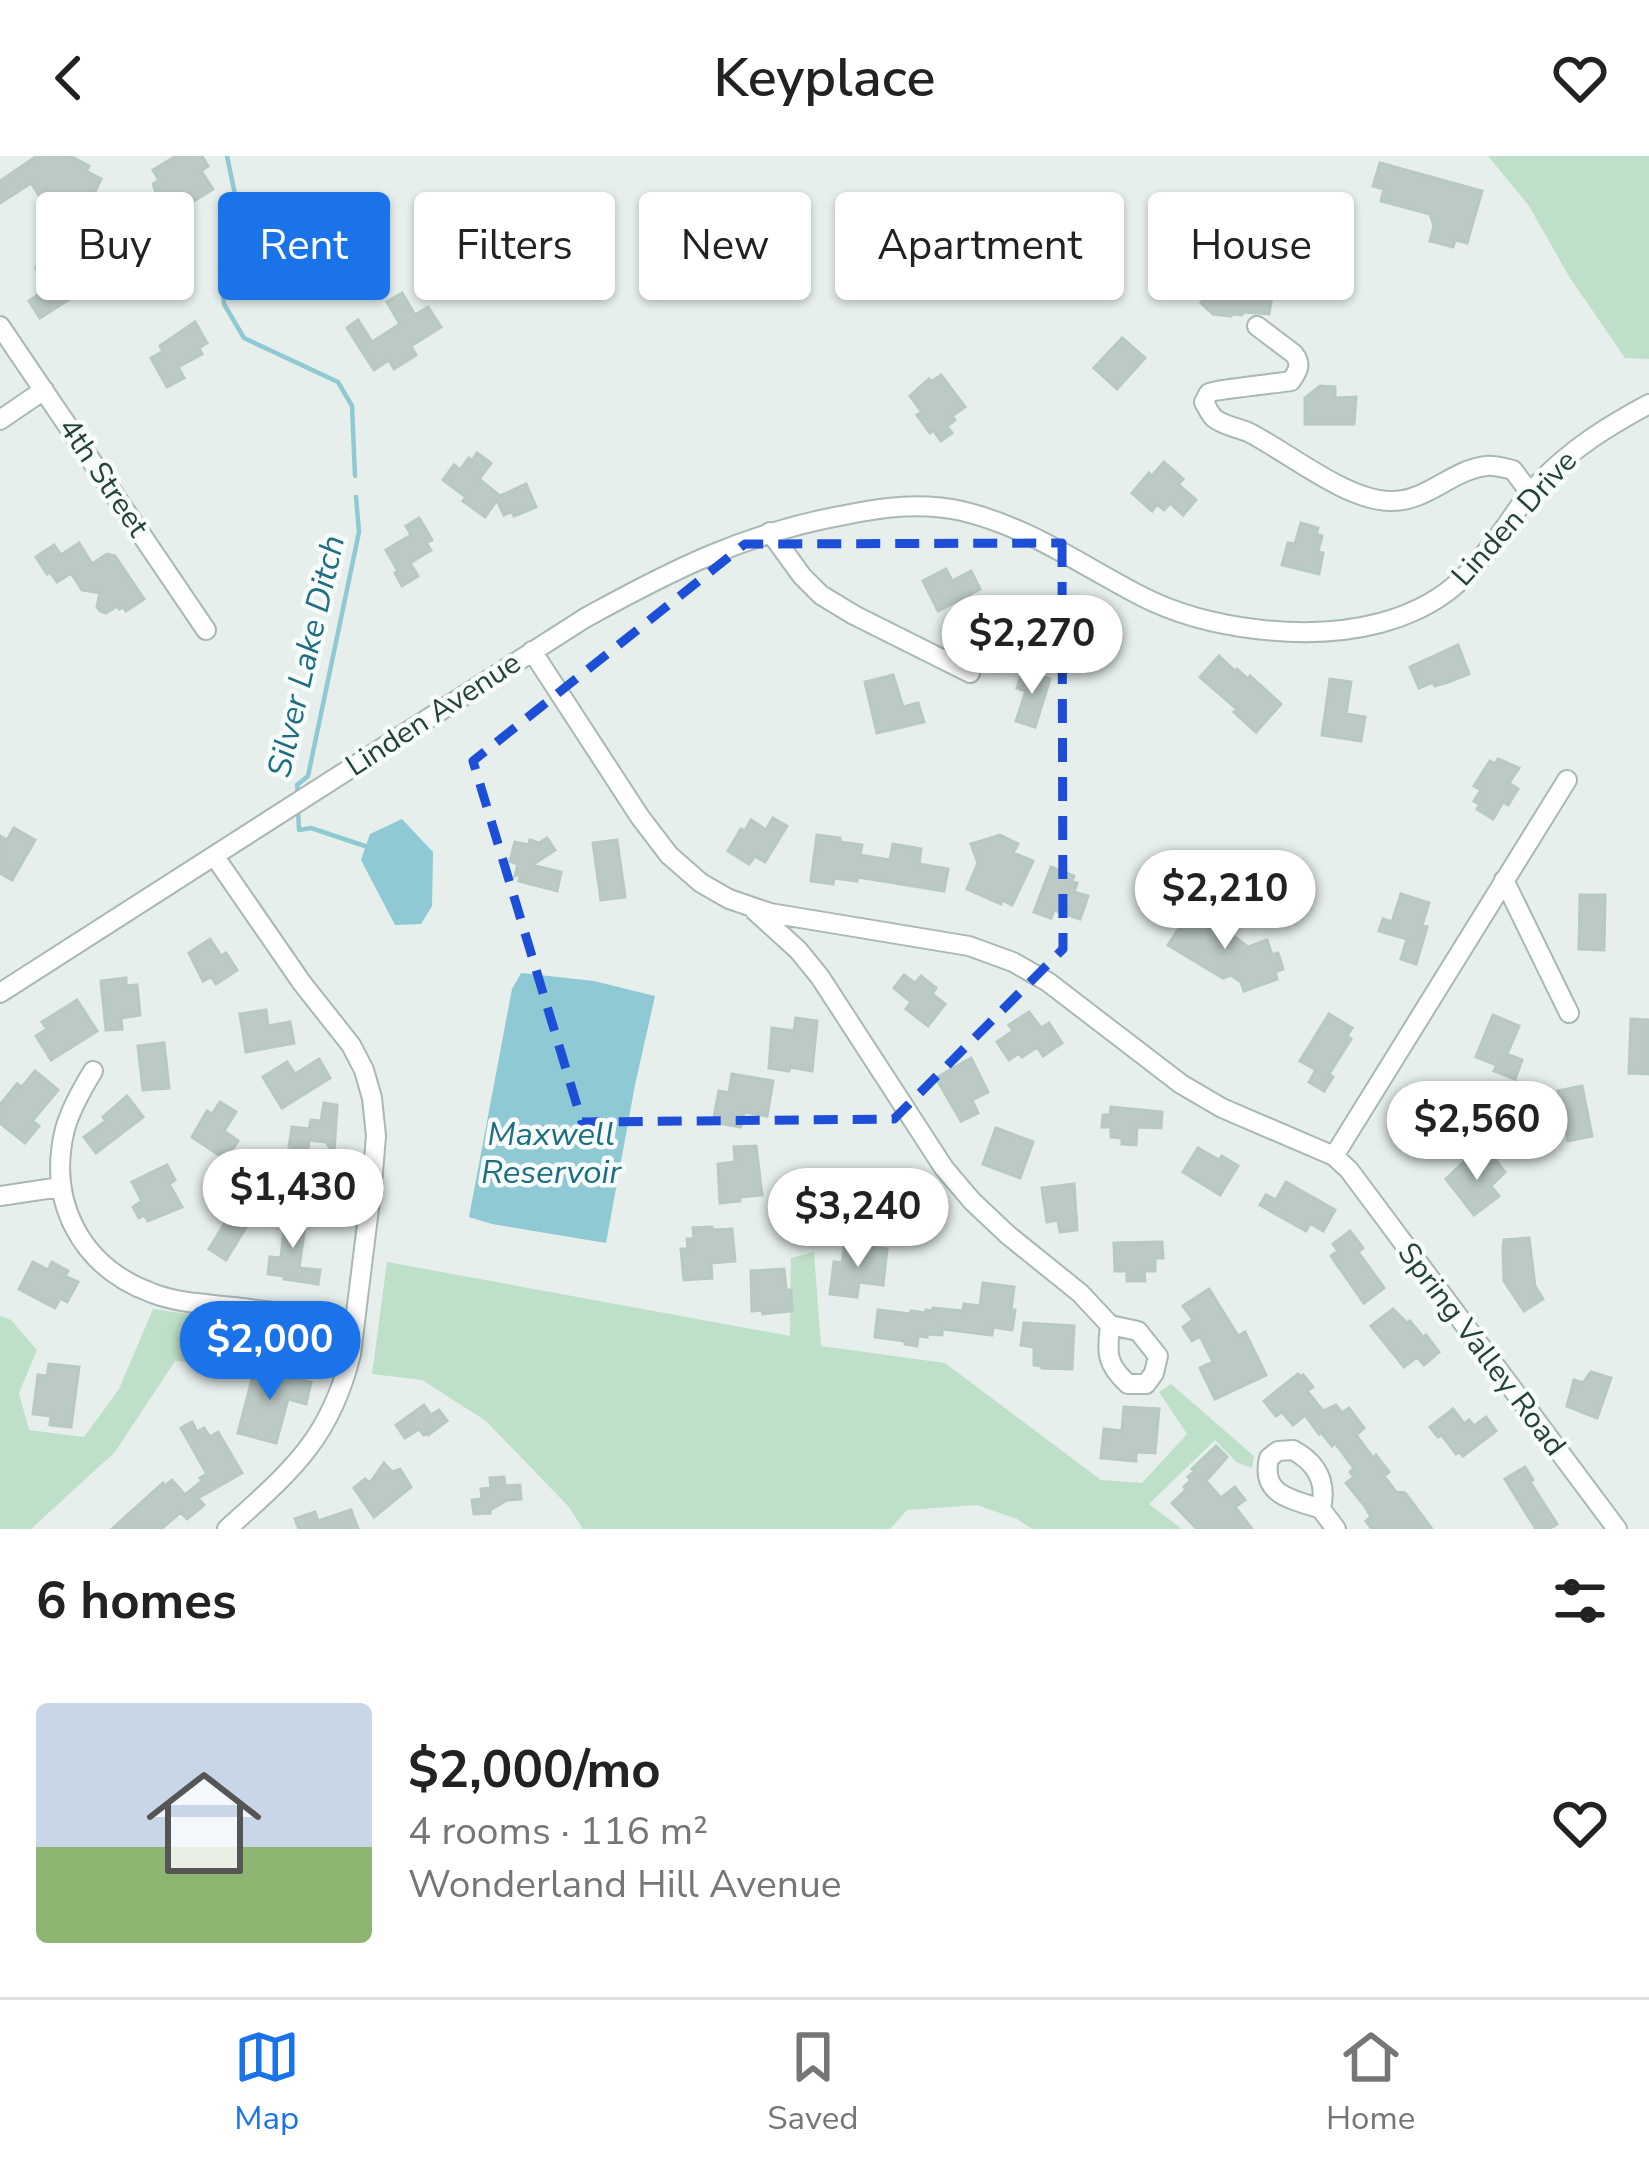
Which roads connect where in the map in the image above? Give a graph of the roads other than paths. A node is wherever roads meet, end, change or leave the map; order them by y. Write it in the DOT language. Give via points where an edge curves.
graph roads {
  1 [pos="0,326"];
  2 [pos="1257,326"];
  3 [pos="44,390"];
  4 [pos="1649,404"];
  5 [pos="0,420"];
  6 [pos="1529,493"];
  7 [pos="828,518"];
  8 [pos="770,532"];
  9 [pos="206,630"];
  10 [pos="532,651"];
  11 [pos="970,673"];
  12 [pos="1567,780"];
  13 [pos="215,857"];
  14 [pos="1504,880"];
  15 [pos="752,908"];
  16 [pos="0,993"];
  17 [pos="1569,1013"];
  18 [pos="93,1071"];
  19 [pos="1334,1156"];
  20 [pos="260,1170"];
  21 [pos="372,1184"];
  22 [pos="60,1187"];
  23 [pos="0,1196"];
  24 [pos="355,1321"];
  25 [pos="1110,1325"];
  26 [pos="1321,1509"];
  27 [pos="227,1529"];
  28 [pos="1336,1529"];
  29 [pos="1617,1529"];
  1 -- 3 [label="street, 4th Street"];
  2 -- 6 [label="street" via="1294,354 1299,369 1292,381 1208,394 1214,418 1369,497 1406,499 1489,465 1513,470"];
  3 -- 5 [label="street"];
  3 -- 9 [label="street, 4th Street"];
  4 -- 6 [label="street, Linden Drive" via="1575,448"];
  6 -- 7 [label="street, Linden Drive" via="1476,566 1432,603 1378,623 1316,632 1181,612 1040,538 961,511 914,506"];
  7 -- 8 [label="street, Linden Avenue"];
  8 -- 10 [label="street, Linden Avenue" via="657,578"];
  8 -- 11 [label="street" via="821,595"];
  10 -- 13 [label="street, Linden Avenue"];
  10 -- 15 [label="street, Spring Valley Road" via="669,855 701,883"];
  12 -- 14 [label="street"];
  13 -- 16 [label="street, Linden Avenue"];
  13 -- 21 [label="street" via="364,1070 376,1136"];
  14 -- 17 [label="street"];
  14 -- 19 [label="street"];
  15 -- 19 [label="street, Spring Valley Road" via="969,946 1013,962 1180,1084"];
  15 -- 25 [label="street" via="820,977 972,1202"];
  18 -- 22 [label="street" via="66,1127"];
  19 -- 29 [label="street, Spring Valley Road"];
  20 -- 21 [label="street"];
  21 -- 24 [label="street"];
  22 -- 23 [label="street"];
  22 -- 24 [label="street" via="95,1257 141,1288 184,1301"];
  24 -- 27 [label="street" via="343,1387 325,1427"];
  26 -- 28 [label="street"];
}
